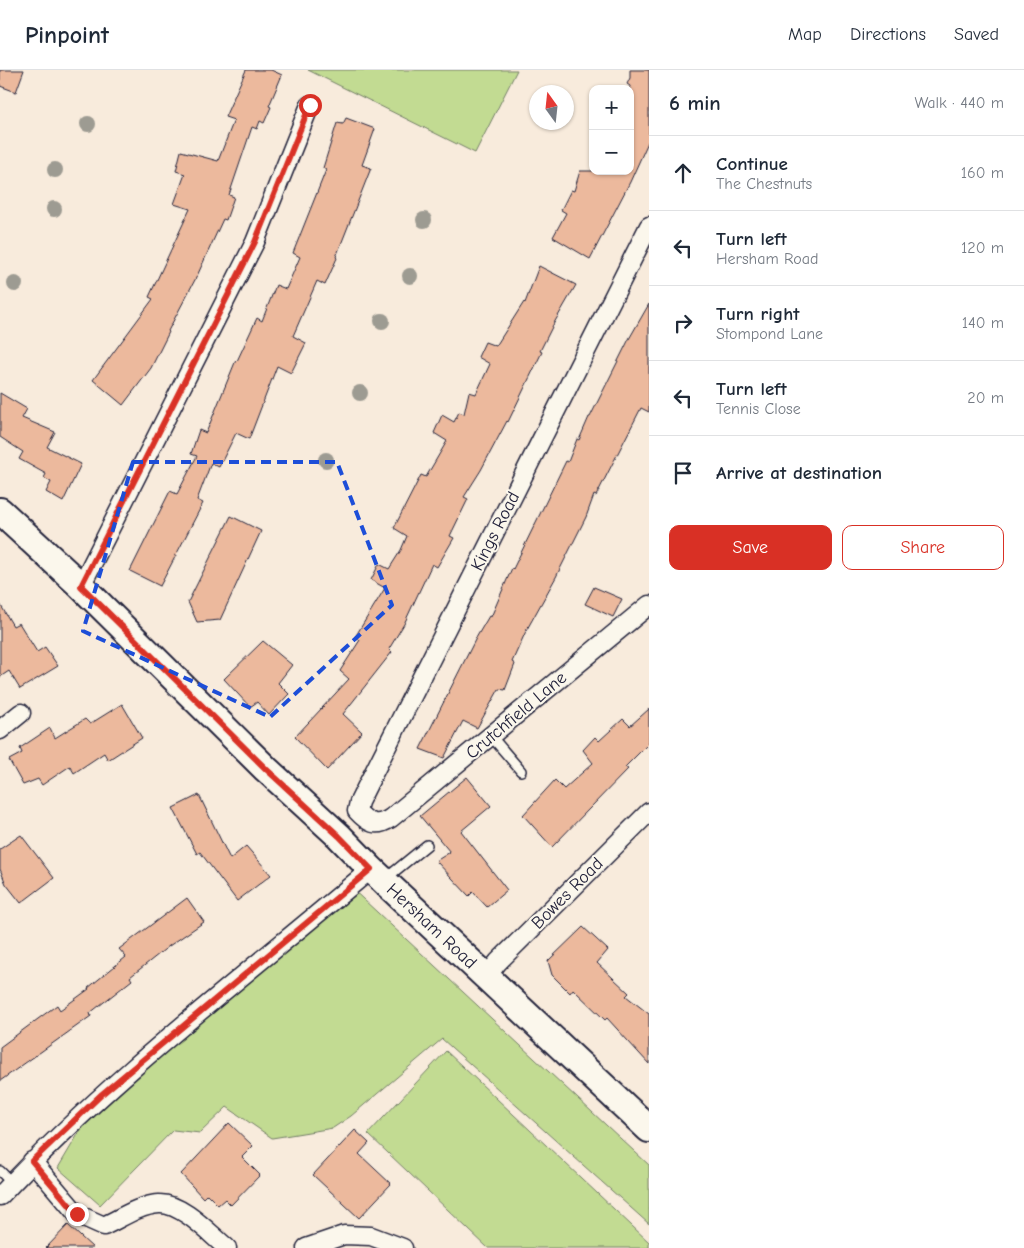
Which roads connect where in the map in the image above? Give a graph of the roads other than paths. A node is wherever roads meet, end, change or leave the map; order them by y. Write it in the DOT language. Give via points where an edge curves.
graph roads {
  1 [pos="310,105"];
  2 [pos="649,226"];
  3 [pos="2,517"];
  4 [pos="81,586"];
  5 [pos="649,605"];
  6 [pos="21,713"];
  7 [pos="0,730"];
  8 [pos="491,736"];
  9 [pos="521,771"];
  10 [pos="649,812"];
  11 [pos="383,824"];
  12 [pos="426,845"];
  13 [pos="378,874"];
  14 [pos="487,976"];
  15 [pos="649,1130"];
  16 [pos="32,1161"];
  17 [pos="4,1183"];
  18 [pos="227,1248"];
  19 [pos="306,1248"];
  20 [pos="403,1248"];
  1 -- 4 [label="street" via="255,242"];
  2 -- 11 [label="street, Kings Road" via="359,802 357,811 362,816"];
  3 -- 4 [label="main road, Hersham Road"];
  4 -- 13 [label="main road, Hersham Road" via="266,769"];
  5 -- 8 [label="street, Crutchfield Lane"];
  6 -- 7 [label="street"];
  8 -- 9 [label="lane"];
  8 -- 11 [label="street, Crutchfield Lane"];
  10 -- 14 [label="street, Bowes Road"];
  12 -- 13 [label="lane"];
  13 -- 14 [label="main road, Hersham Road"];
  13 -- 16 [label="street" via="102,1094"];
  14 -- 15 [label="main road, Hersham Road"];
  16 -- 17 [label="street"];
  16 -- 18 [label="street" via="77,1214 104,1226 141,1208 160,1204 179,1209"];
  19 -- 20 [label="street" via="344,1235 371,1236"];
}
